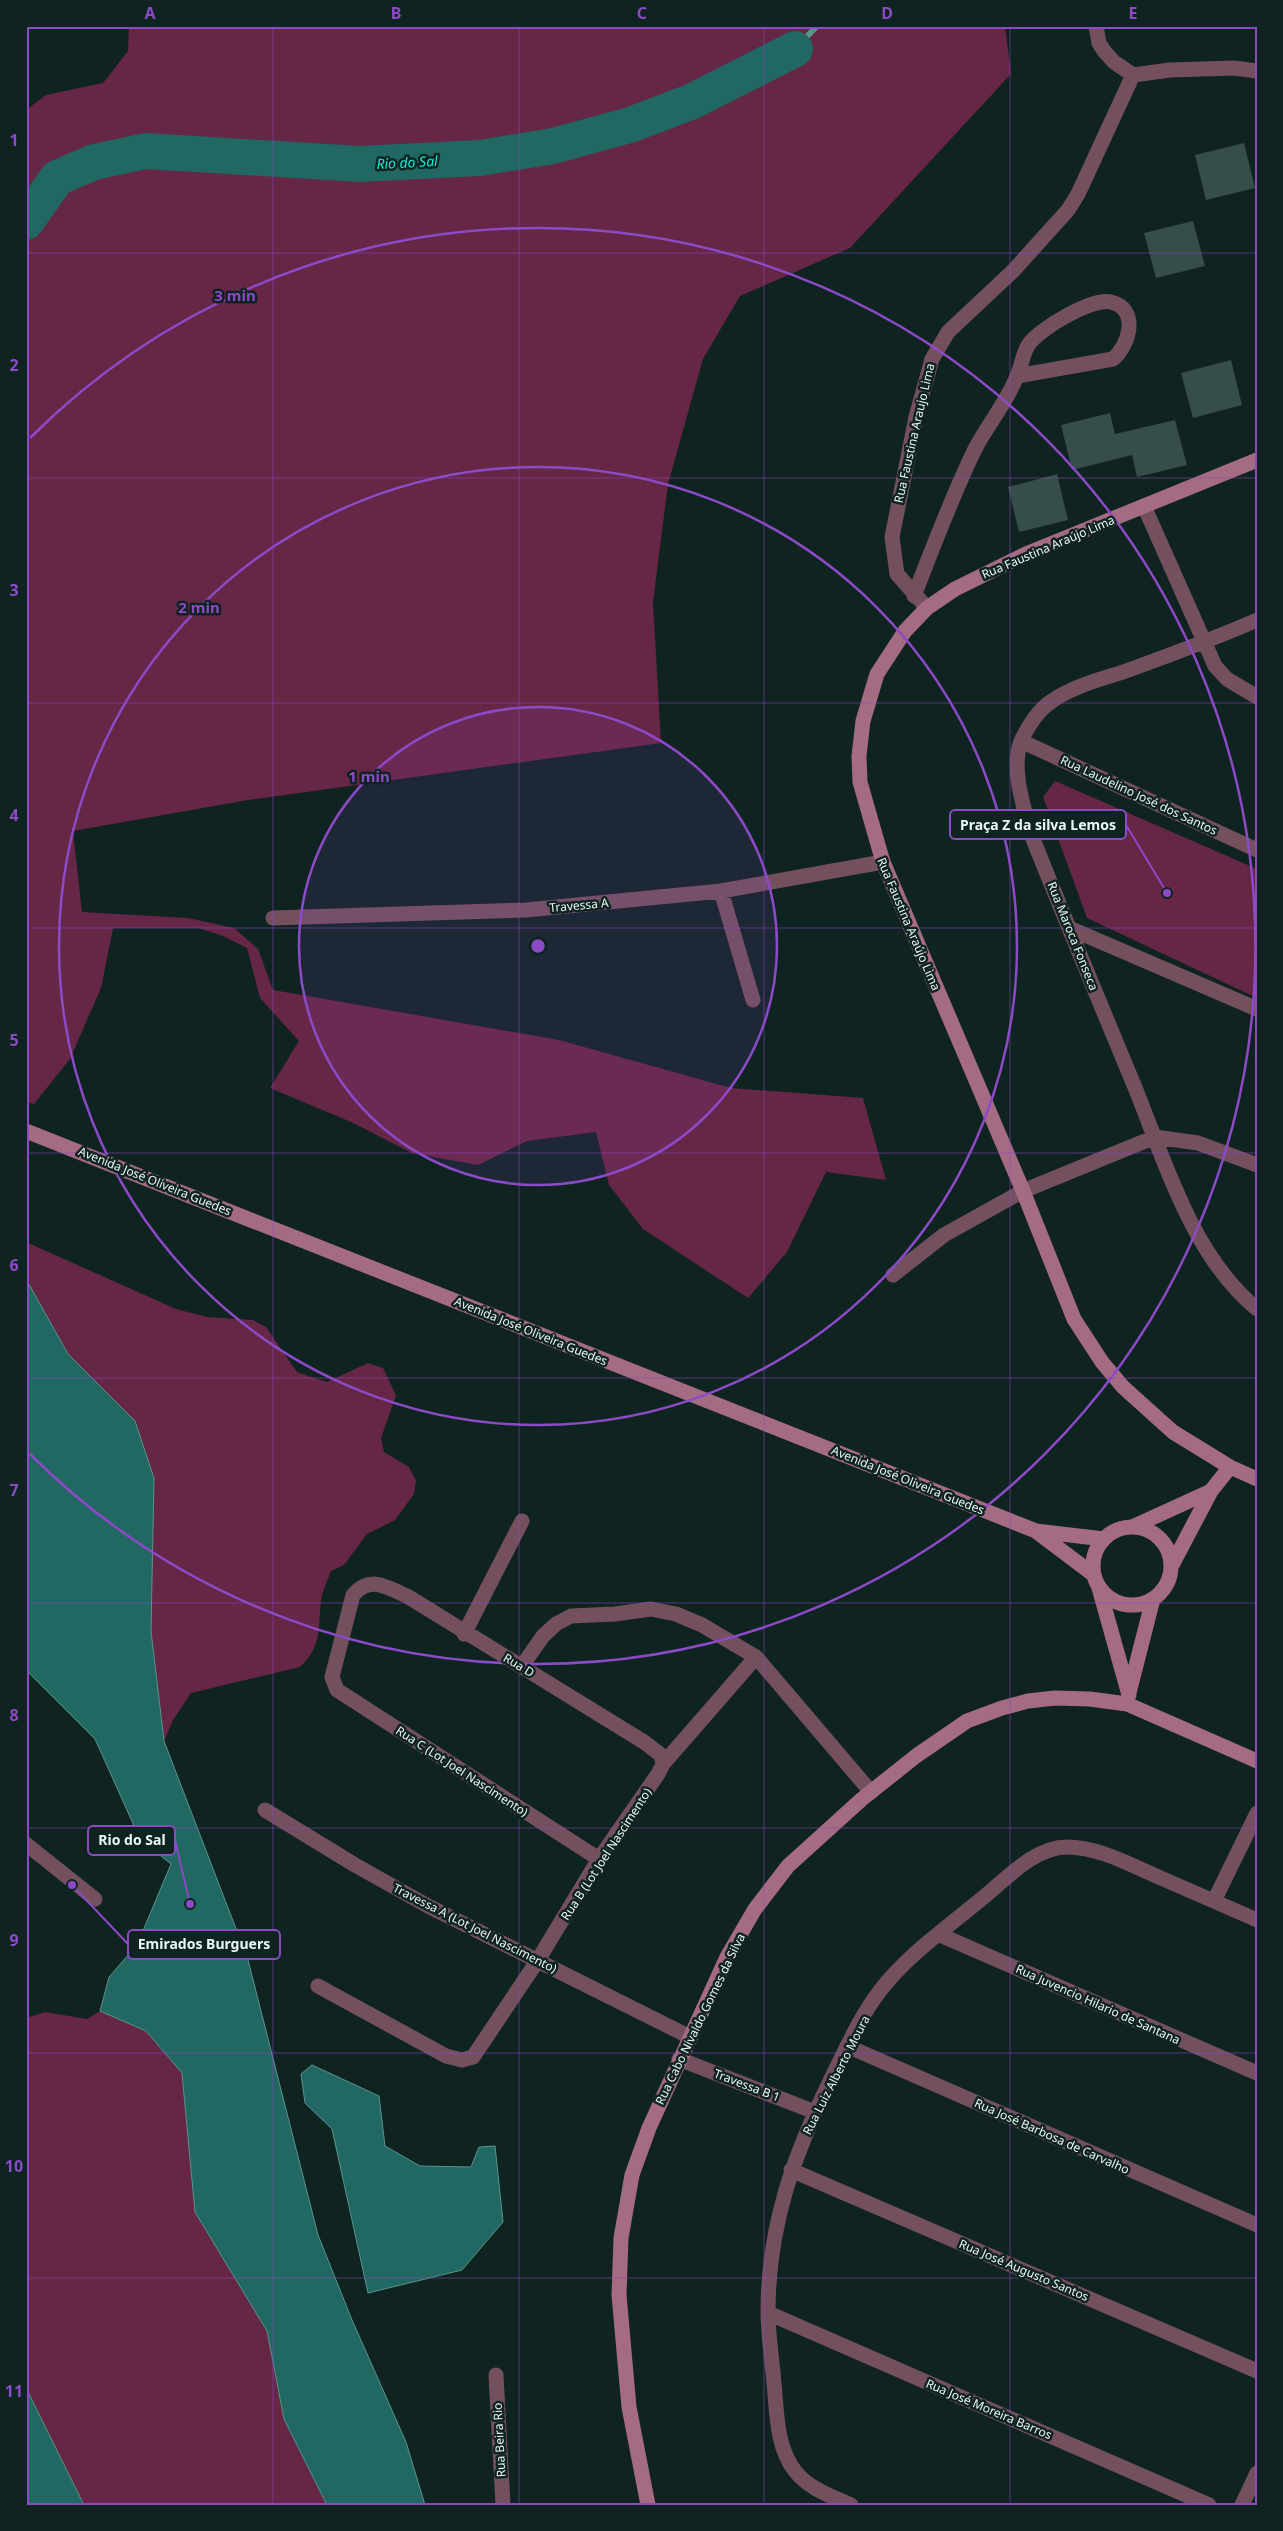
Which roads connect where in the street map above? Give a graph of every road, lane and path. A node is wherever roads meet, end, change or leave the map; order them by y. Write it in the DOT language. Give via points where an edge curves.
graph roads {
  1 [pos="1096,26"];
  2 [pos="1257,71"];
  3 [pos="1133,75"];
  4 [pos="1018,376"];
  5 [pos="1257,460"];
  6 [pos="1257,465"];
  7 [pos="1229,472"];
  8 [pos="1144,506"];
  9 [pos="914,596"];
  10 [pos="927,608"];
  11 [pos="1257,620"];
  12 [pos="1204,643"];
  13 [pos="1257,697"];
  14 [pos="1021,741"];
  15 [pos="1257,850"];
  16 [pos="882,862"];
  17 [pos="721,891"];
  18 [pos="273,918"];
  19 [pos="1069,928"];
  20 [pos="752,1000"];
  21 [pos="1257,1009"];
  22 [pos="32,1133"];
  23 [pos="1155,1136"];
  24 [pos="1257,1165"];
  25 [pos="1022,1191"];
  26 [pos="893,1275"];
  27 [pos="1257,1309"];
  28 [pos="1230,1467"];
  29 [pos="1257,1479"];
  30 [pos="1211,1491"];
  31 [pos="522,1521"];
  32 [pos="1132,1527"];
  33 [pos="1036,1531"];
  34 [pos="1104,1539"];
  35 [pos="1171,1567"];
  36 [pos="1096,1581"];
  37 [pos="1153,1599"];
  38 [pos="464,1634"];
  39 [pos="756,1657"];
  40 [pos="522,1666"];
  41 [pos="332,1677"];
  42 [pos="1128,1700"];
  43 [pos="1257,1761"];
  44 [pos="663,1764"];
  45 [pos="871,1792"];
  46 [pos="265,1810"];
  47 [pos="1257,1813"];
  48 [pos="26,1844"];
  49 [pos="599,1859"];
  50 [pos="95,1899"];
  51 [pos="1214,1901"];
  52 [pos="1257,1920"];
  53 [pos="938,1934"];
  54 [pos="538,1960"];
  55 [pos="318,1986"];
  56 [pos="690,2037"];
  57 [pos="847,2046"];
  58 [pos="679,2059"];
  59 [pos="1257,2073"];
  60 [pos="815,2112"];
  61 [pos="791,2170"];
  62 [pos="1257,2225"];
  63 [pos="768,2313"];
  64 [pos="1257,2371"];
  65 [pos="496,2376"];
  66 [pos="1257,2473"];
  67 [pos="504,2505"];
  68 [pos="648,2505"];
  69 [pos="851,2505"];
  70 [pos="1209,2505"];
  71 [pos="1242,2505"];
  1 -- 3 [label="street" via="1104,51"];
  2 -- 3 [label="street" via="1234,68 1170,70"];
  3 -- 9 [label="street, Rua Faustina Araujo Lima" via="1068,210 1013,271 948,332 932,359 916,417 892,537 897,574"];
  4 -- 4 [label="street" via="1113,359 1121,353 1129,336 1124,309 1114,302 1100,301 1087,305 1043,332 1030,343"];
  4 -- 9 [label="street" via="964,471"];
  5 -- 7 [label="street, Rua Faustina Araújo Lima"];
  6 -- 7 [label="street, Rua Faustina Araújo Lima"];
  7 -- 8 [label="street, Rua Faustina Araújo Lima"];
  8 -- 10 [label="street, Rua Faustina Araújo Lima" via="983,574"];
  8 -- 12 [label="street"];
  9 -- 10 [label="street, Rua Faustina Araujo Lima"];
  10 -- 16 [label="street, Rua Faustina Araújo Lima" via="905,630 876,674 863,721 860,782"];
  11 -- 12 [label="street, Rua Maroca Fonseca"];
  12 -- 13 [label="street" via="1215,666 1227,679"];
  12 -- 14 [label="street, Rua Maroca Fonseca" via="1064,693 1042,709"];
  14 -- 15 [label="street, Rua Laudelino José dos Santos"];
  14 -- 19 [label="street, Rua Maroca Fonseca" via="1018,786"];
  16 -- 17 [label="street, Travessa A"];
  16 -- 25 [label="street, Rua Faustina Araújo Lima"];
  17 -- 18 [label="street, Travessa A" via="526,910"];
  17 -- 20 [label="street"];
  19 -- 21 [label="street"];
  19 -- 23 [label="street, Rua Maroca Fonseca"];
  22 -- 33 [label="street, Avenida José Oliveira Guedes"];
  23 -- 24 [label="street" via="1198,1144"];
  23 -- 25 [label="street"];
  23 -- 27 [label="street, Rua Maroca Fonseca" via="1211,1258 1239,1294"];
  25 -- 26 [label="street" via="944,1235"];
  25 -- 28 [label="street, Rua Faustina Araújo Lima" via="1074,1319 1102,1362 1123,1387 1173,1432"];
  28 -- 29 [label="street, Rua Faustina Araújo Lima"];
  28 -- 30 [label="street"];
  30 -- 32 [label="street"];
  30 -- 35 [label="street"];
  31 -- 38 [label="street"];
  32 -- 34 [label="street" via="1114,1531"];
  32 -- 35 [label="street" via="1155,1534 1170,1554"];
  33 -- 34 [label="street, Avenida José Oliveira Guedes"];
  33 -- 36 [label="street, Avenida José Oliveira Guedes"];
  34 -- 36 [label="street" via="1093,1562"];
  35 -- 37 [label="street" via="1163,1590"];
  36 -- 37 [label="street" via="1107,1596 1118,1603 1136,1605"];
  36 -- 42 [label="street"];
  37 -- 42 [label="street"];
  38 -- 40 [label="street, Rua D"];
  38 -- 41 [label="street, Rua D" via="389,1587 362,1586 351,1601"];
  39 -- 40 [label="street" via="702,1624 676,1614 644,1610 576,1614 565,1618 544,1636"];
  39 -- 44 [label="street, Rua B (Lot Joel Nascimento)"];
  39 -- 45 [label="street"];
  40 -- 44 [label="street, Rua D" via="644,1742 661,1754"];
  41 -- 49 [label="street, Rua C (Lot Joel Nascimento)" via="342,1693"];
  42 -- 43 [label="street, Rua Cabo Nivaldo Gomes da Silva"];
  42 -- 45 [label="street, Rua Cabo Nivaldo Gomes da Silva" via="1055,1698 1002,1708 967,1721"];
  44 -- 49 [label="street, Rua B (Lot Joel Nascimento)"];
  45 -- 56 [label="street, Rua Cabo Nivaldo Gomes da Silva" via="788,1866 754,1909 727,1957"];
  46 -- 54 [label="street, Travessa A (Lot Joel Nascimento)" via="420,1901"];
  47 -- 51 [label="street"];
  48 -- 50 [label="street"];
  49 -- 54 [label="street, Rua B (Lot Joel Nascimento)"];
  51 -- 52 [label="street, Rua Luiz Alberto Moura"];
  51 -- 53 [label="street, Rua Luiz Alberto Moura" via="1115,1858 1066,1847 1042,1854 1022,1866"];
  53 -- 57 [label="street, Rua Luiz Alberto Moura" via="878,1993"];
  53 -- 59 [label="street, Rua Juvencio Hilario de Santana"];
  54 -- 55 [label="street, Rua B (Lot Joel Nascimento)" via="482,2046 468,2060 446,2056"];
  54 -- 56 [label="street, Travessa A (Lot Joel Nascimento)"];
  56 -- 58 [label="street, Rua Cabo Nivaldo Gomes da Silva"];
  57 -- 60 [label="street, Rua Luiz Alberto Moura"];
  57 -- 62 [label="street, Rua José Barbosa de Carvalho"];
  58 -- 60 [label="street, Travessa B 1"];
  58 -- 68 [label="street, Rua Cabo Nivaldo Gomes da Silva" via="632,2175 622,2238 619,2295 628,2408"];
  60 -- 61 [label="street, Rua Luiz Alberto Moura"];
  61 -- 63 [label="street, Rua Luiz Alberto Moura" via="773,2245"];
  61 -- 64 [label="street, Rua José Augusto Santos"];
  63 -- 69 [label="street, Rua Luiz Alberto Moura" via="779,2428 787,2459 808,2485"];
  63 -- 70 [label="street, Rua José Moreira Barros"];
  65 -- 67 [label="street, Rua Beira Rio"];
  66 -- 71 [label="street"];
}
